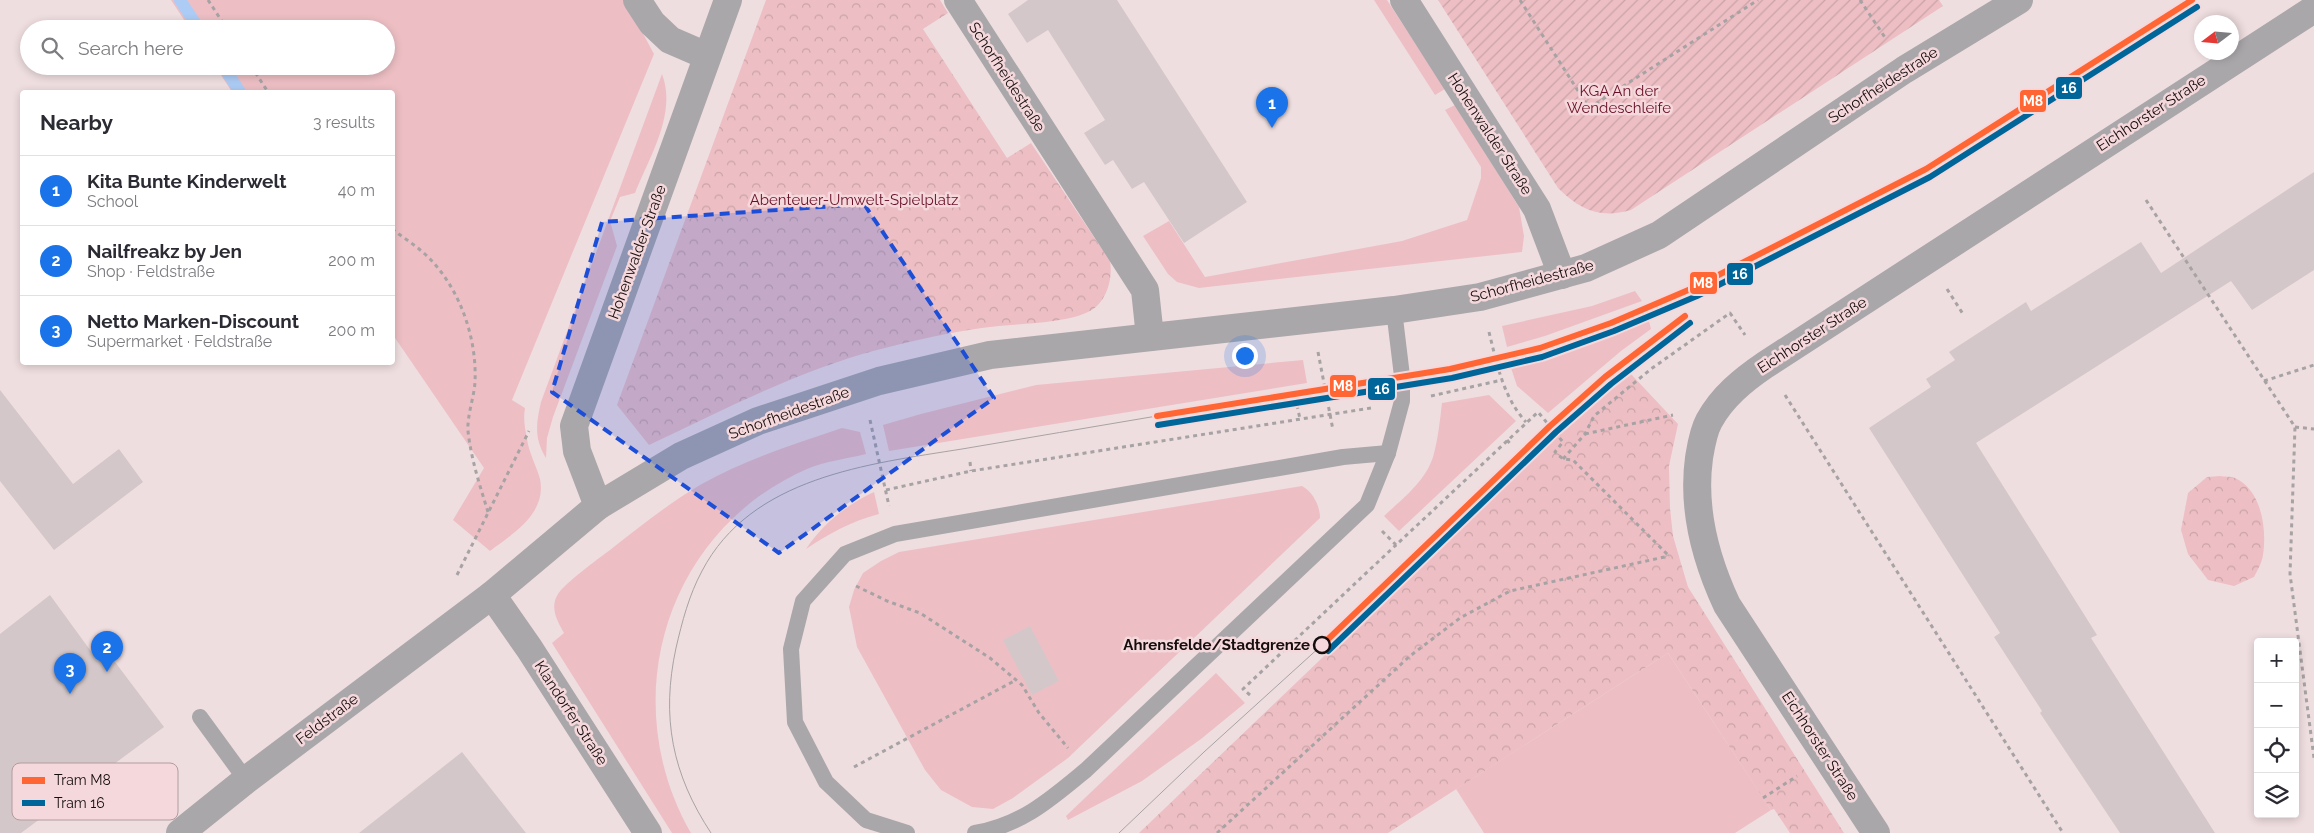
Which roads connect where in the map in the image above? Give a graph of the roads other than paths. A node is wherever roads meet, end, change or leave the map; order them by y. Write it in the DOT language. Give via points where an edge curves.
graph roads {
  1 [pos="637,0"];
  2 [pos="728,0"];
  3 [pos="958,0"];
  4 [pos="1404,0"];
  5 [pos="2019,0"];
  6 [pos="2314,9"];
  7 [pos="708,56"];
  8 [pos="1562,275"];
  9 [pos="1394,310"];
  10 [pos="1150,337"];
  11 [pos="1388,453"];
  12 [pos="598,506"];
  13 [pos="484,601"];
  14 [pos="200,717"];
  15 [pos="246,780"];
  16 [pos="180,833"];
  17 [pos="648,833"];
  18 [pos="907,833"];
  19 [pos="975,833"];
  20 [pos="1876,833"];
  1 -- 7 [label="street" via="652,23 670,40"];
  2 -- 7 [label="street, Hohenwalder Straße"];
  3 -- 10 [label="street, Schorfheidestraße" via="1144,290"];
  4 -- 8 [label="street, Hohenwalder Straße" via="1537,209"];
  5 -- 8 [label="street, Schorfheidestraße" via="1904,70 1659,235 1586,268"];
  6 -- 20 [label="street, Eichhorster Straße" via="1765,365 1732,390 1709,422 1696,479 1700,525 1706,553 1727,605"];
  7 -- 12 [label="street, Hohenwalder Straße" via="574,426 577,451"];
  8 -- 9 [label="street, Schorfheidestraße" via="1480,297"];
  9 -- 10 [label="street, Schorfheidestraße"];
  9 -- 11 [label="lane" via="1402,401"];
  10 -- 12 [label="street, Schorfheidestraße" via="990,355 879,381 758,421 681,456"];
  11 -- 18 [label="lane" via="1343,457 895,534 845,554 803,602 791,650 796,722 826,782 866,820"];
  11 -- 19 [label="lane" via="1366,505 1086,770 1040,808 994,830"];
  12 -- 13 [label="street, Schorfheidestraße"];
  13 -- 15 [label="street, Feldstraße"];
  13 -- 17 [label="street, Klandorfer Straße" via="529,648"];
  14 -- 15 [label="lane"];
  15 -- 16 [label="street, Feldstraße"];
}
